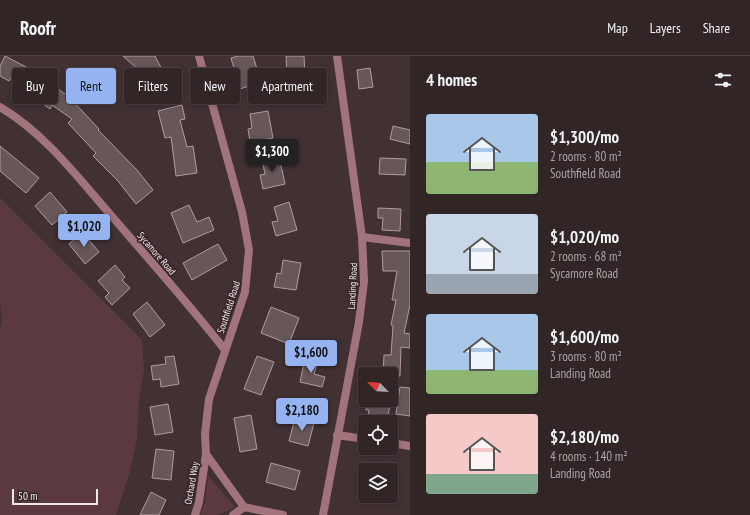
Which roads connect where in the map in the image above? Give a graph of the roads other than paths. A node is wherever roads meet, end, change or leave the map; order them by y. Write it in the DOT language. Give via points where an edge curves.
graph roads {
  1 [pos="199,56"];
  2 [pos="337,56"];
  3 [pos="0,107"];
  4 [pos="362,237"];
  5 [pos="410,243"];
  6 [pos="225,350"];
  7 [pos="337,435"];
  8 [pos="358,438"];
  9 [pos="398,444"];
  10 [pos="410,446"];
  11 [pos="206,454"];
  12 [pos="244,507"];
  13 [pos="195,515"];
  14 [pos="233,515"];
  15 [pos="283,515"];
  16 [pos="323,515"];
  1 -- 6 [label="street, Southfield Road" via="242,212 249,250 245,292"];
  2 -- 4 [label="street, Landing Road"];
  3 -- 6 [label="street, Sycamore Road" via="28,126 60,157"];
  4 -- 5 [label="street"];
  4 -- 7 [label="street, Landing Road" via="364,281 359,322"];
  6 -- 11 [label="street, Southfield Road" via="208,407"];
  7 -- 8 [label="street"];
  7 -- 16 [label="street, Landing Road"];
  9 -- 10 [label="street"];
  11 -- 12 [label="street"];
  11 -- 13 [label="street, Orchard Way"];
  12 -- 14 [label="street"];
  12 -- 15 [label="street"];
}
